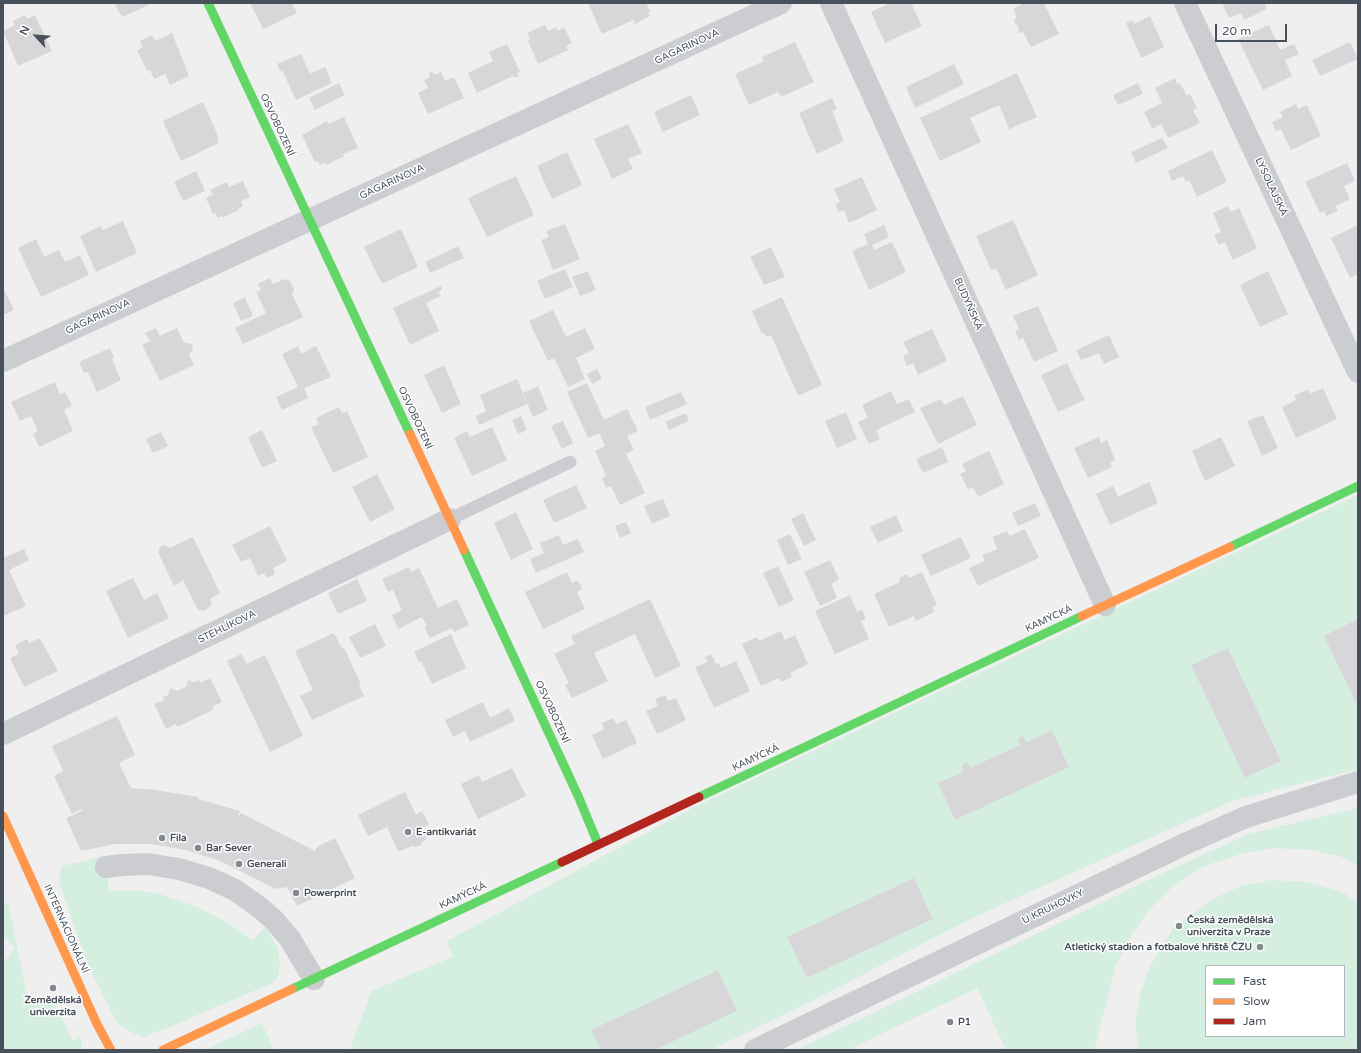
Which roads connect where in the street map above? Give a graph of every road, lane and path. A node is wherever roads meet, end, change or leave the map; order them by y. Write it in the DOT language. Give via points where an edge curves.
graph roads {
  1 [pos="208,3"];
  2 [pos="781,3"];
  3 [pos="831,3"];
  4 [pos="1184,3"];
  5 [pos="310,220"];
  6 [pos="3,360"];
  7 [pos="1358,372"];
  8 [pos="570,462"];
  9 [pos="1358,486"];
  10 [pos="450,519"];
  11 [pos="1106,605"];
  12 [pos="3,734"];
  13 [pos="1358,782"];
  14 [pos="3,816"];
  15 [pos="598,844"];
  16 [pos="106,867"];
  17 [pos="314,979"];
  18 [pos="111,1050"];
  19 [pos="163,1050"];
  20 [pos="755,1050"];
  1 -- 5 [label="main road, OSVOBOZENÍ"];
  2 -- 5 [label="street, GAGARINOVA"];
  3 -- 11 [label="street, BUDYŇSKÁ"];
  4 -- 7 [label="street, LYSOLAJSKÁ"];
  5 -- 6 [label="street, GAGARINOVA"];
  5 -- 10 [label="main road, OSVOBOZENÍ"];
  8 -- 10 [label="lane"];
  9 -- 11 [label="main road, KAMÝCKÁ"];
  10 -- 12 [label="street, STEHLÍKOVA"];
  10 -- 15 [label="main road, OSVOBOZENÍ"];
  11 -- 15 [label="main road, KAMÝCKÁ"];
  13 -- 20 [label="street, U KRUHOVKY" via="1246,817 1187,843"];
  14 -- 18 [label="main road, INTERNACIONÁLNÍ"];
  15 -- 17 [label="main road, KAMÝCKÁ"];
  16 -- 17 [label="street" via="148,864 179,869 209,878 235,890 274,920 290,939"];
  17 -- 19 [label="main road, KAMÝCKÁ"];
}
